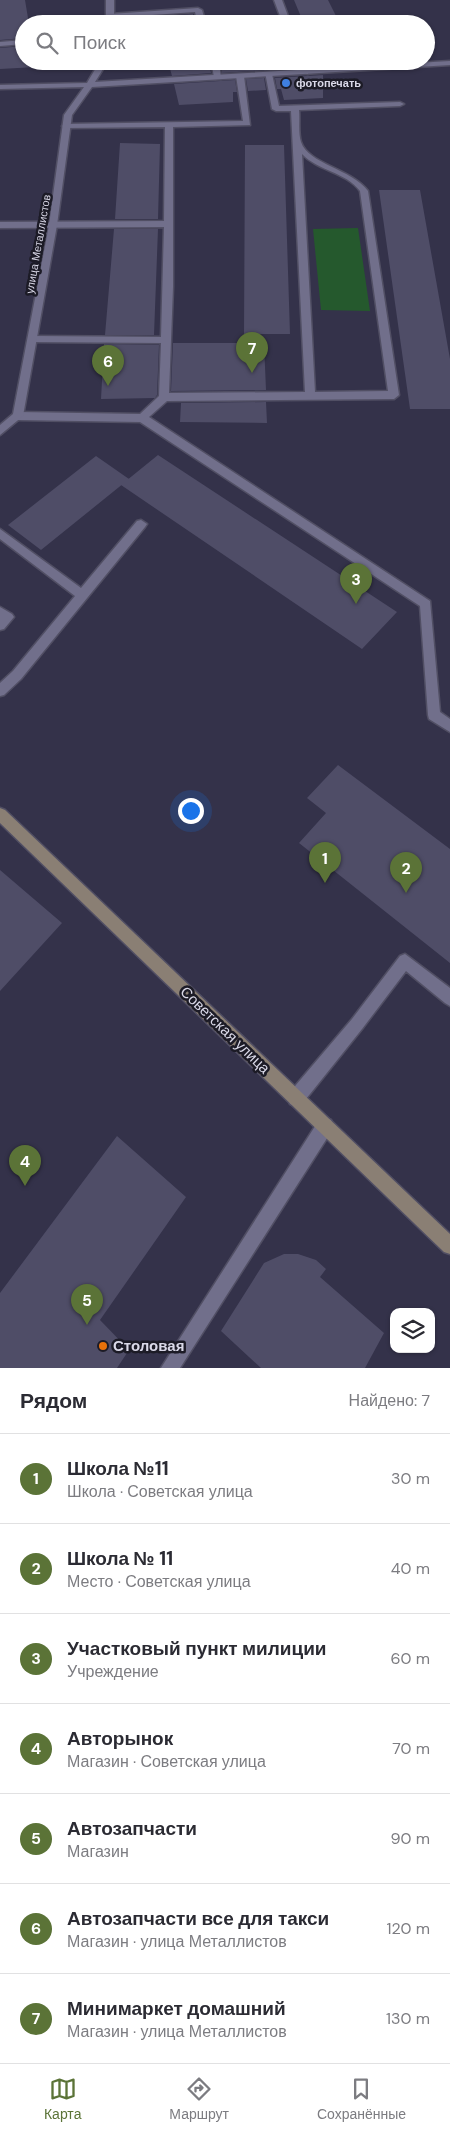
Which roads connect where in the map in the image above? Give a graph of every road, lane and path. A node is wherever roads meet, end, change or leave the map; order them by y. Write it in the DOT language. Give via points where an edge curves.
graph roads {
  1 [pos="110,0"];
  2 [pos="278,0"];
  3 [pos="110,15"];
  4 [pos="154,15"];
  5 [pos="199,15"];
  6 [pos="284,15"];
  7 [pos="15,43"];
  8 [pos="0,44"];
  9 [pos="450,63"];
  10 [pos="435,64"];
  11 [pos="99,70"];
  12 [pos="217,70"];
  13 [pos="337,70"];
  14 [pos="305,72"];
  15 [pos="268,74"];
  16 [pos="240,76"];
  17 [pos="218,77"];
  18 [pos="90,85"];
  19 [pos="0,87"];
  20 [pos="400,104"];
  21 [pos="295,109"];
  22 [pos="169,124"];
  23 [pos="66,126"];
  24 [pos="298,144"];
  25 [pos="167,224"];
  26 [pos="0,225"];
  27 [pos="54,225"];
  28 [pos="32,339"];
  29 [pos="165,340"];
  30 [pos="310,395"];
  31 [pos="164,396"];
  32 [pos="18,416"];
  33 [pos="142,418"];
  34 [pos="0,431"];
  35 [pos="141,524"];
  36 [pos="0,533"];
  37 [pos="82,595"];
  38 [pos="0,612"];
  39 [pos="0,625"];
  40 [pos="0,691"];
  41 [pos="450,726"];
  42 [pos="0,814"];
  43 [pos="450,998"];
  44 [pos="296,1098"];
  45 [pos="325,1126"];
  46 [pos="450,1246"];
  47 [pos="170,1368"];
  1 -- 3 [label="street"];
  2 -- 6 [label="street"];
  4 -- 5 [label="street" via="198,10"];
  7 -- 8 [label="street"];
  9 -- 10 [label="street"];
  11 -- 18 [label="street, улица Металлистов"];
  12 -- 17 [label="street"];
  13 -- 14 [label="street"];
  14 -- 15 [label="street"];
  15 -- 16 [label="street"];
  15 -- 21 [label="street" via="276,109"];
  16 -- 17 [label="street"];
  16 -- 22 [label="street" via="247,123"];
  17 -- 18 [label="street"];
  18 -- 19 [label="street"];
  18 -- 23 [label="street, улица Металлистов" via="68,115"];
  20 -- 21 [label="street"];
  21 -- 24 [label="street"];
  22 -- 23 [label="street"];
  22 -- 25 [label="street"];
  23 -- 27 [label="street, улица Металлистов"];
  24 -- 30 [label="street"];
  24 -- 30 [label="street" via="310,160 353,179 361,184 364,191 394,395"];
  25 -- 27 [label="street"];
  25 -- 29 [label="street"];
  26 -- 27 [label="street"];
  27 -- 28 [label="street, улица Металлистов"];
  28 -- 29 [label="street"];
  28 -- 32 [label="street, улица Металлистов"];
  29 -- 31 [label="street"];
  30 -- 31 [label="street"];
  31 -- 33 [label="street"];
  32 -- 33 [label="street"];
  32 -- 34 [label="street"];
  33 -- 41 [label="street" via="426,604 434,715"];
  35 -- 37 [label="street"];
  36 -- 37 [label="street"];
  37 -- 40 [label="street" via="17,676"];
  38 -- 39 [label="street" via="8,617"];
  42 -- 44 [label="street, Советская улица"];
  43 -- 44 [label="street" via="405,960"];
  44 -- 45 [label="street, Советская улица"];
  45 -- 46 [label="street, Советская улица"];
  45 -- 47 [label="street"];
}
